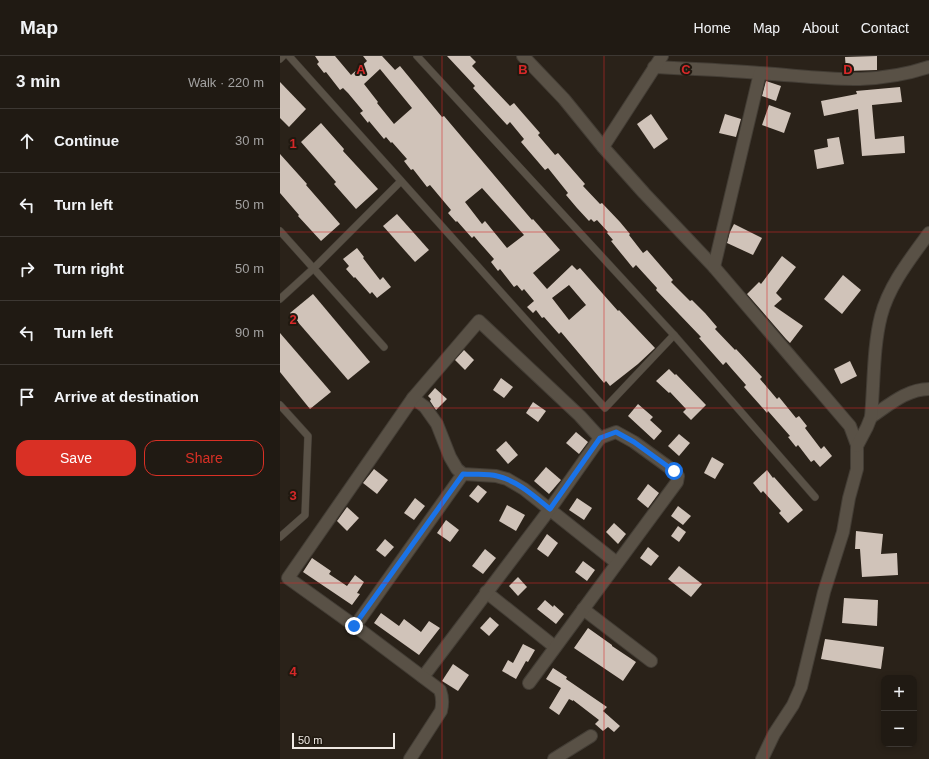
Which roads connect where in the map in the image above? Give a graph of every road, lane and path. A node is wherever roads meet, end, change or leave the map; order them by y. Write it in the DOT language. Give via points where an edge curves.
graph roads {
  1 [pos="283,56"];
  2 [pos="288,56"];
  3 [pos="417,56"];
  4 [pos="523,56"];
  5 [pos="662,56"];
  6 [pos="280,59"];
  7 [pos="654,67"];
  8 [pos="929,67"];
  9 [pos="760,73"];
  10 [pos="603,147"];
  11 [pos="401,182"];
  12 [pos="280,231"];
  13 [pos="929,233"];
  14 [pos="714,267"];
  15 [pos="314,268"];
  16 [pos="280,299"];
  17 [pos="674,335"];
  18 [pos="384,347"];
  19 [pos="929,389"];
  20 [pos="413,398"];
  21 [pos="280,405"];
  22 [pos="871,417"];
  23 [pos="600,438"];
  24 [pos="857,446"];
  25 [pos="463,474"];
  26 [pos="815,497"];
  27 [pos="550,509"];
  28 [pos="280,538"];
  29 [pos="617,563"];
  30 [pos="486,592"];
  31 [pos="583,609"];
  32 [pos="354,626"];
  33 [pos="555,647"];
  34 [pos="651,661"];
  35 [pos="423,678"];
  36 [pos="529,683"];
  37 [pos="591,736"];
  38 [pos="410,759"];
  39 [pos="554,759"];
  40 [pos="762,759"];
  1 -- 6 [label="lane"];
  2 -- 11 [label="lane"];
  3 -- 17 [label="lane"];
  4 -- 10 [label="street" via="564,99"];
  5 -- 7 [label="street"];
  7 -- 9 [label="street"];
  7 -- 10 [label="street"];
  8 -- 9 [label="street" via="892,77 872,79 837,80"];
  9 -- 14 [label="street"];
  10 -- 14 [label="street"];
  11 -- 15 [label="lane"];
  11 -- 17 [label="lane" via="605,408"];
  12 -- 15 [label="lane"];
  13 -- 22 [label="street" via="891,291 881,315"];
  14 -- 24 [label="street" via="850,426"];
  15 -- 16 [label="lane"];
  15 -- 18 [label="lane"];
  17 -- 26 [label="lane"];
  19 -- 22 [label="street" via="918,389 905,395"];
  20 -- 23 [label="street" via="479,321"];
  20 -- 25 [label="street" via="426,407 437,424 450,457"];
  20 -- 32 [label="street" via="288,578"];
  21 -- 28 [label="lane" via="308,436 305,515"];
  22 -- 24 [label="street"];
  23 -- 27 [label="street"];
  23 -- 29 [label="street" via="616,432 634,442 678,476 677,482"];
  24 -- 40 [label="street" via="857,468 843,532 824,592 801,687"];
  25 -- 27 [label="street" via="507,479"];
  25 -- 32 [label="street"];
  27 -- 29 [label="street"];
  27 -- 30 [label="street"];
  29 -- 31 [label="street"];
  30 -- 33 [label="street"];
  30 -- 35 [label="street"];
  31 -- 33 [label="street"];
  31 -- 34 [label="street"];
  32 -- 35 [label="street"];
  33 -- 36 [label="street"];
  35 -- 38 [label="street" via="440,690 443,704"];
  37 -- 39 [label="street"];
}
